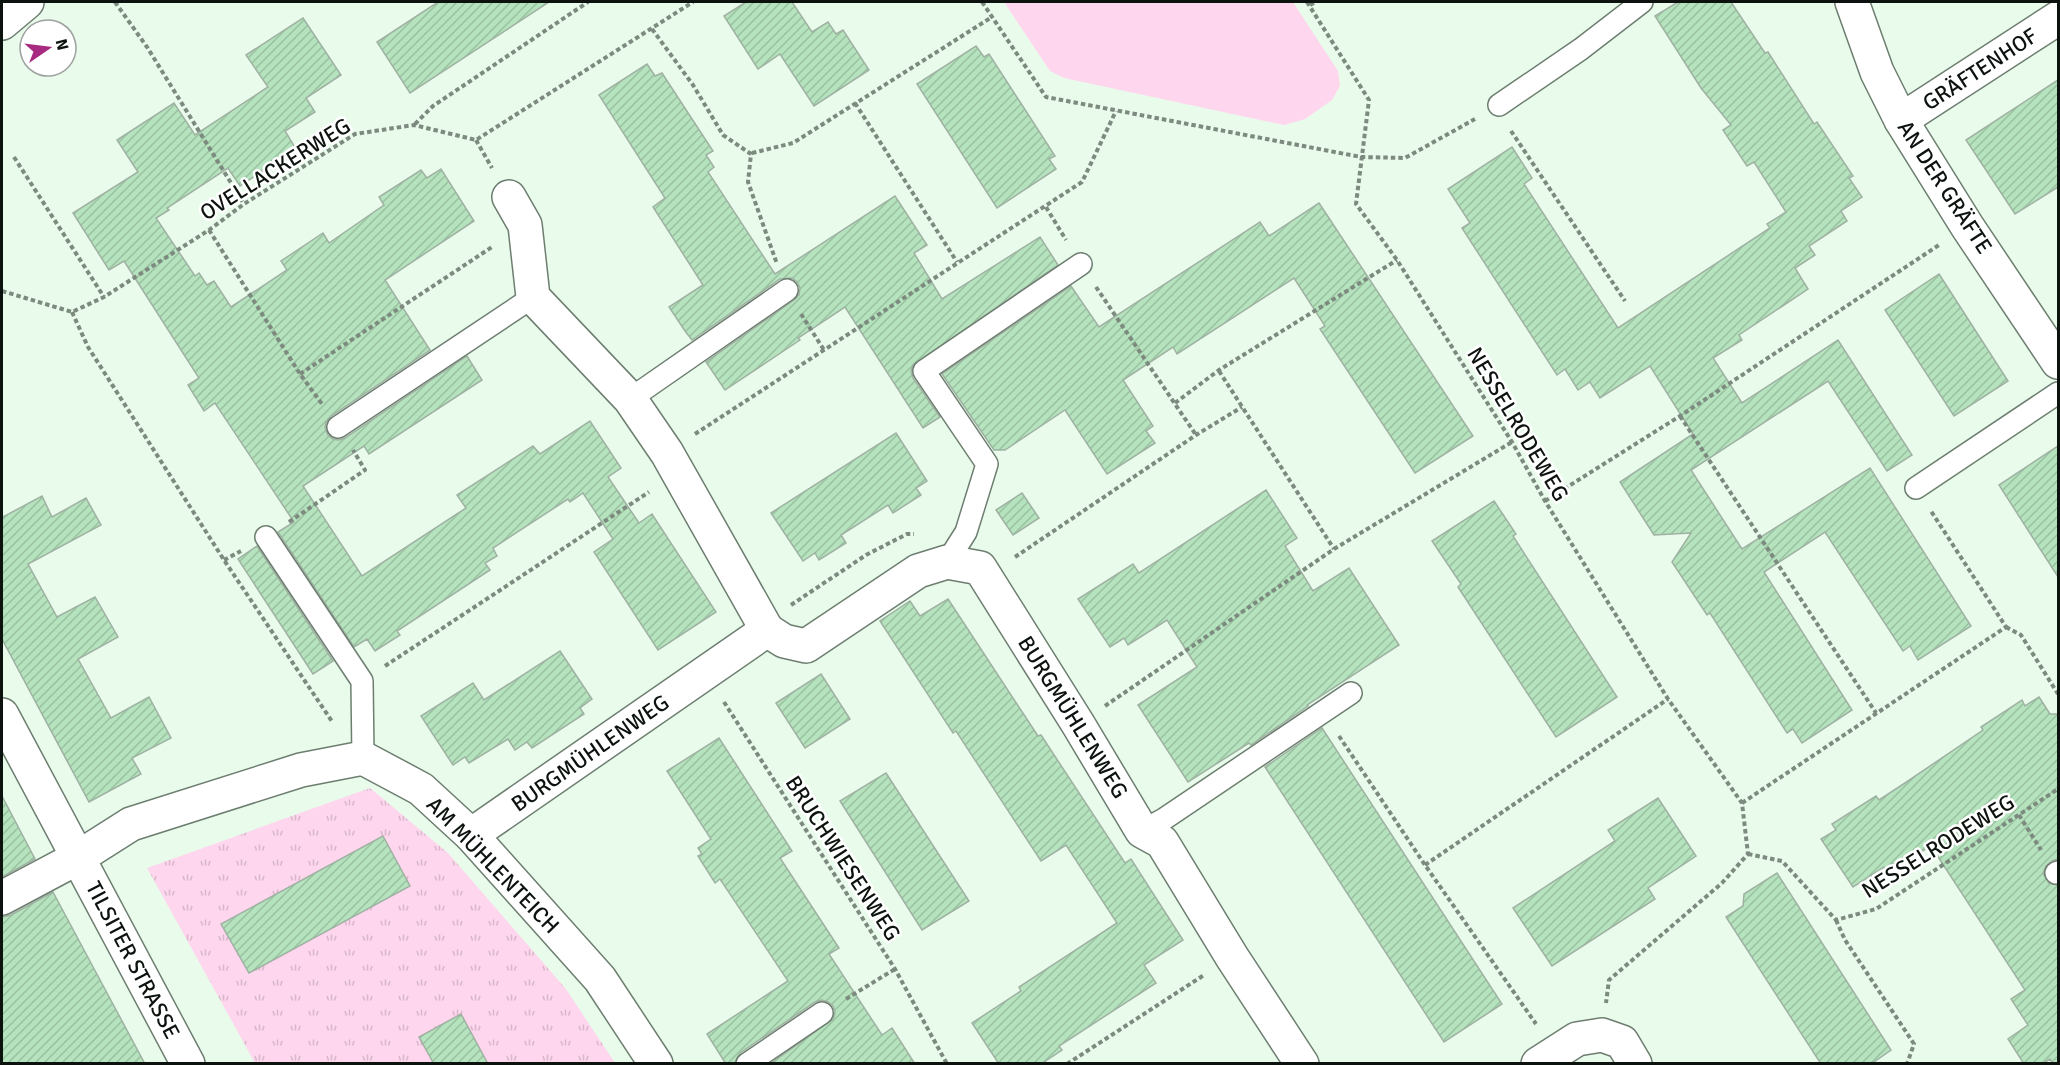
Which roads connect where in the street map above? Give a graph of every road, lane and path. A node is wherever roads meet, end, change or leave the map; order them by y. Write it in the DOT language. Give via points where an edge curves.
graph roads {
  1 [pos="27,2"];
  2 [pos="116,2"];
  3 [pos="588,2"];
  4 [pos="693,2"];
  5 [pos="982,2"];
  6 [pos="1315,2"];
  7 [pos="1642,2"];
  8 [pos="1852,2"];
  9 [pos="1308,3"];
  10 [pos="992,17"];
  11 [pos="2058,18"];
  12 [pos="2,23"];
  13 [pos="652,28"];
  14 [pos="855,103"];
  15 [pos="1498,106"];
  16 [pos="1117,110"];
  17 [pos="1901,120"];
  18 [pos="414,125"];
  19 [pos="751,153"];
  20 [pos="14,157"];
  21 [pos="1361,157"];
  22 [pos="509,197"];
  23 [pos="244,204"];
  24 [pos="1046,207"];
  25 [pos="525,225"];
  26 [pos="1967,226"];
  27 [pos="209,230"];
  28 [pos="1397,260"];
  29 [pos="957,262"];
  30 [pos="1081,264"];
  31 [pos="787,290"];
  32 [pos="2,291"];
  33 [pos="104,297"];
  34 [pos="533,297"];
  35 [pos="1624,301"];
  36 [pos="72,312"];
  37 [pos="824,350"];
  38 [pos="2058,362"];
  39 [pos="1219,370"];
  40 [pos="300,374"];
  41 [pos="2058,393"];
  42 [pos="630,399"];
  43 [pos="1175,403"];
  44 [pos="1242,407"];
  45 [pos="1680,416"];
  46 [pos="338,427"];
  47 [pos="1196,435"];
  48 [pos="1512,442"];
  49 [pos="672,463"];
  50 [pos="1916,488"];
  51 [pos="1545,501"];
  52 [pos="266,537"];
  53 [pos="1334,549"];
  54 [pos="224,560"];
  55 [pos="1010,561"];
  56 [pos="947,562"];
  57 [pos="2007,627"];
  58 [pos="767,630"];
  59 [pos="706,673"];
  60 [pos="362,681"];
  61 [pos="1351,693"];
  62 [pos="2058,694"];
  63 [pos="1668,699"];
  64 [pos="1324,712"];
  65 [pos="1876,713"];
  66 [pos="2,715"];
  67 [pos="1078,724"];
  68 [pos="363,758"];
  69 [pos="2058,789"];
  70 [pos="1742,803"];
  71 [pos="2019,815"];
  72 [pos="1142,831"];
  73 [pos="471,835"];
  74 [pos="1748,854"];
  75 [pos="79,857"];
  76 [pos="1425,865"];
  77 [pos="2057,873"];
  78 [pos="2,898"];
  79 [pos="1836,920"];
  80 [pos="1232,957"];
  81 [pos="895,969"];
  82 [pos="822,1013"];
  83 [pos="1602,1035"];
  84 [pos="1547,1058"];
  85 [pos="188,1064"];
  86 [pos="656,1064"];
  87 [pos="747,1064"];
  88 [pos="947,1064"];
  89 [pos="1068,1064"];
  90 [pos="1302,1064"];
  91 [pos="1635,1064"];
  92 [pos="1907,1064"];
  1 -- 12 [label="street"];
  2 -- 23 [label="path"];
  3 -- 18 [label="path" via="433,106"];
  4 -- 13 [label="path, OVELLACKERWEG"];
  5 -- 10 [label="path"];
  6 -- 9 [label="path"];
  7 -- 15 [label="lane"];
  8 -- 17 [label="street, AN DER GRÄFTE" via="1877,72"];
  9 -- 21 [label="path, NESSELRODEWEG" via="1369,100"];
  10 -- 14 [label="path"];
  10 -- 16 [label="path" via="1046,98"];
  11 -- 17 [label="street, GRÄFTENHOF"];
  13 -- 18 [label="path, OVELLACKERWEG" via="477,140"];
  13 -- 19 [label="path" via="723,135"];
  14 -- 19 [label="path" via="793,143"];
  14 -- 29 [label="path"];
  15 -- 21 [label="path" via="1405,158"];
  15 -- 35 [label="path"];
  16 -- 21 [label="path"];
  16 -- 24 [label="path" via="1082,182"];
  17 -- 26 [label="street, AN DER GRÄFTE"];
  18 -- 23 [label="path, OVELLACKERWEG" via="355,134"];
  19 -- 31 [label="path" via="748,182"];
  20 -- 33 [label="path"];
  21 -- 28 [label="path, NESSELRODEWEG" via="1356,204"];
  22 -- 25 [label="street"];
  23 -- 27 [label="path, OVELLACKERWEG"];
  24 -- 29 [label="path"];
  24 -- 30 [label="path"];
  25 -- 34 [label="street"];
  25 -- 40 [label="path"];
  26 -- 38 [label="street, AN DER GRÄFTE"];
  26 -- 45 [label="path"];
  27 -- 33 [label="path, OVELLACKERWEG"];
  27 -- 40 [label="path"];
  28 -- 39 [label="path"];
  28 -- 48 [label="path, NESSELRODEWEG"];
  29 -- 37 [label="path"];
  30 -- 43 [label="path"];
  30 -- 56 [label="lane" via="924,370 987,464 966,532"];
  31 -- 37 [label="path"];
  31 -- 42 [label="lane"];
  32 -- 36 [label="path"];
  33 -- 36 [label="path, OVELLACKERWEG"];
  34 -- 42 [label="street"];
  34 -- 46 [label="lane"];
  36 -- 54 [label="path" via="88,347"];
  37 -- 49 [label="path"];
  39 -- 43 [label="path"];
  39 -- 44 [label="path"];
  40 -- 46 [label="path"];
  41 -- 50 [label="lane"];
  42 -- 49 [label="street"];
  43 -- 47 [label="path"];
  44 -- 47 [label="path"];
  44 -- 53 [label="path"];
  45 -- 51 [label="path"];
  45 -- 65 [label="path"];
  46 -- 52 [label="path" via="365,470"];
  47 -- 55 [label="path"];
  48 -- 51 [label="path, NESSELRODEWEG"];
  48 -- 53 [label="path"];
  49 -- 58 [label="street"];
  49 -- 60 [label="path"];
  50 -- 57 [label="path"];
  51 -- 63 [label="path, NESSELRODEWEG"];
  52 -- 54 [label="path"];
  52 -- 60 [label="lane"];
  53 -- 67 [label="path"];
  54 -- 68 [label="path" via="328,717"];
  56 -- 58 [label="street, BURGMÜHLENWEG" via="918,572 806,646 784,641"];
  56 -- 67 [label="street, BURGMÜHLENWEG" via="980,568"];
  57 -- 62 [label="path" via="2020,635"];
  57 -- 65 [label="path"];
  58 -- 59 [label="street, BURGMÜHLENWEG"];
  59 -- 73 [label="street, BURGMÜHLENWEG"];
  59 -- 81 [label="path, BRUCHWIESENWEG"];
  60 -- 68 [label="lane"];
  61 -- 64 [label="lane"];
  63 -- 70 [label="path, NESSELRODEWEG"];
  63 -- 76 [label="path"];
  64 -- 72 [label="lane"];
  64 -- 76 [label="path"];
  65 -- 70 [label="path"];
  66 -- 75 [label="street, TILSITER STRASSE"];
  67 -- 72 [label="street, BURGMÜHLENWEG"];
  68 -- 73 [label="street, AM MÜHLENTEICH" via="421,789"];
  68 -- 75 [label="street" via="301,770 131,824"];
  69 -- 71 [label="path, NESSELRODEWEG"];
  70 -- 74 [label="path, NESSELRODEWEG"];
  71 -- 77 [label="path"];
  71 -- 79 [label="path, NESSELRODEWEG" via="1876,909"];
  72 -- 80 [label="street, BURGMÜHLENWEG" via="1162,842"];
  73 -- 86 [label="street, AM MÜHLENTEICH" via="600,979"];
  74 -- 79 [label="path" via="1782,861"];
  74 -- 83 [label="path" via="1722,883 1609,980"];
  75 -- 78 [label="street"];
  75 -- 85 [label="street, TILSITER STRASSE"];
  76 -- 84 [label="path"];
  79 -- 92 [label="path" via="1845,940 1914,1044"];
  80 -- 89 [label="path"];
  80 -- 90 [label="street, BURGMÜHLENWEG"];
  81 -- 82 [label="path"];
  81 -- 88 [label="path, BRUCHWIESENWEG"];
  82 -- 87 [label="lane"];
  83 -- 84 [label="street" via="1577,1039"];
  83 -- 91 [label="street" via="1622,1042"];
}
